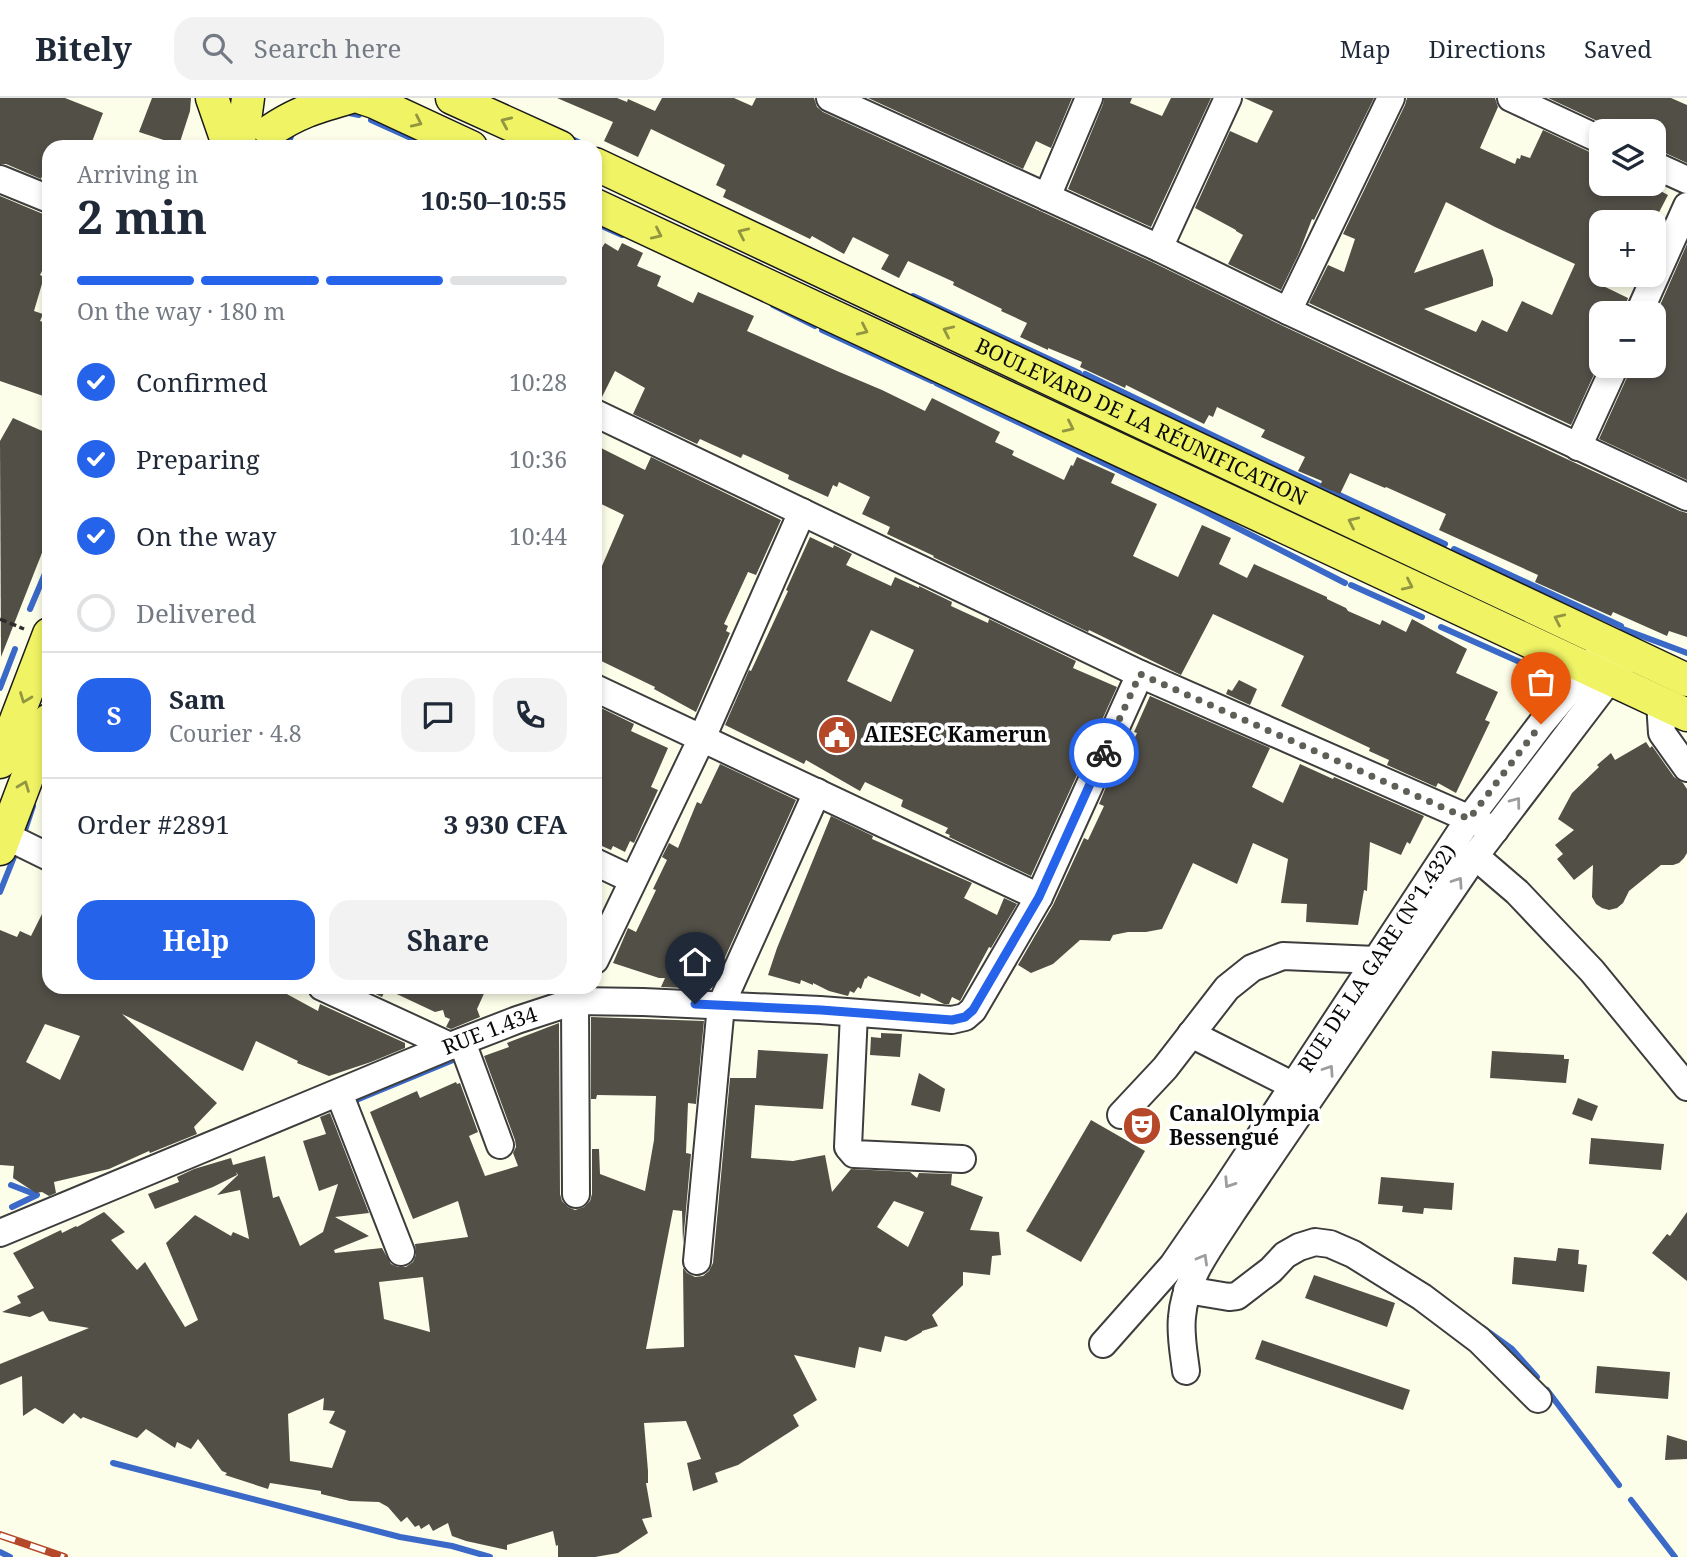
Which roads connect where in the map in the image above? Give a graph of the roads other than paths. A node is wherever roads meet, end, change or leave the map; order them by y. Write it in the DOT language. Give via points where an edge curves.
graph roads {
  1 [pos="212,98"];
  2 [pos="248,98"];
  3 [pos="291,98"];
  4 [pos="348,98"];
  5 [pos="362,98"];
  6 [pos="452,98"];
  7 [pos="830,98"];
  8 [pos="1089,98"];
  9 [pos="1228,98"];
  10 [pos="1391,98"];
  11 [pos="1511,98"];
  12 [pos="879,109"];
  13 [pos="1589,134"];
  14 [pos="267,139"];
  15 [pos="227,140"];
  16 [pos="239,140"];
  17 [pos="456,140"];
  18 [pos="545,140"];
  19 [pos="602,166"];
  20 [pos="1666,170"];
  21 [pos="0,179"];
  22 [pos="1687,180"];
  23 [pos="42,196"];
  24 [pos="1047,197"];
  25 [pos="1687,206"];
  26 [pos="602,208"];
  27 [pos="1159,248"];
  28 [pos="1644,301"];
  29 [pos="1288,311"];
  30 [pos="1610,378"];
  31 [pos="602,416"];
  32 [pos="1578,447"];
  33 [pos="1687,497"];
  34 [pos="802,512"];
  35 [pos="1619,648"];
  36 [pos="42,653"];
  37 [pos="1140,674"];
  38 [pos="1598,674"];
  39 [pos="1687,680"];
  40 [pos="602,691"];
  41 [pos="1674,709"];
  42 [pos="42,738"];
  43 [pos="702,738"];
  44 [pos="0,762"];
  45 [pos="1687,768"];
  46 [pos="817,792"];
  47 [pos="1469,819"];
  48 [pos="1495,830"];
  49 [pos="2,839"];
  50 [pos="42,854"];
  51 [pos="1475,856"];
  52 [pos="602,865"];
  53 [pos="633,880"];
  54 [pos="1039,897"];
  55 [pos="602,945"];
  56 [pos="1376,960"];
  57 [pos="338,994"];
  58 [pos="578,994"];
  59 [pos="721,1006"];
  60 [pos="854,1013"];
  61 [pos="1191,1034"];
  62 [pos="456,1044"];
  63 [pos="1294,1086"];
  64 [pos="1687,1087"];
  65 [pos="339,1093"];
  66 [pos="1121,1115"];
  67 [pos="500,1145"];
  68 [pos="962,1159"];
  69 [pos="576,1194"];
  70 [pos="0,1233"];
  71 [pos="401,1252"];
  72 [pos="697,1261"];
  73 [pos="1187,1290"];
  74 [pos="1102,1344"];
  75 [pos="1186,1371"];
  76 [pos="1538,1399"];
  1 -- 15 [label="main road"];
  2 -- 16 [label="main road"];
  3 -- 14 [label="main road"];
  4 -- 14 [label="main road" via="290,118"];
  5 -- 17 [label="main road, one-way"];
  18 -- 6 [label="main road, one-way"];
  7 -- 12 [label="street"];
  8 -- 24 [label="street"];
  9 -- 27 [label="street"];
  10 -- 29 [label="street"];
  11 -- 13 [label="street"];
  12 -- 24 [label="street"];
  35 -- 19 [label="main road, BOULEVARD DE LA RÉUNIFICATION, one-way"];
  20 -- 22 [label="street"];
  21 -- 23 [label="street"];
  24 -- 27 [label="street"];
  25 -- 28 [label="street"];
  26 -- 38 [label="main road, one-way"];
  27 -- 29 [label="street"];
  29 -- 32 [label="street"];
  30 -- 32 [label="street"];
  31 -- 34 [label="street"];
  32 -- 33 [label="street"];
  34 -- 37 [label="street"];
  34 -- 43 [label="street"];
  35 -- 38 [label="street"];
  35 -- 39 [label="main road, BOULEVARD DE LA RÉUNIFICATION"];
  36 -- 44 [label="main road, one-way"];
  37 -- 47 [label="street"];
  37 -- 54 [label="street, RUE 1.434"];
  38 -- 41 [label="main road"];
  38 -- 47 [label="street, RUE DE LA GARE (N°1.432)" via="1541,724"];
  48 -- 38 [label="street, one-way"];
  40 -- 43 [label="street"];
  41 -- 45 [label="street" via="1662,733"];
  49 -- 42 [label="main road, one-way"];
  43 -- 46 [label="street"];
  43 -- 53 [label="street"];
  46 -- 54 [label="street"];
  46 -- 59 [label="street"];
  47 -- 48 [label="street"];
  47 -- 56 [label="street, RUE DE LA GARE (N°1.432)"];
  48 -- 51 [label="street"];
  49 -- 50 [label="street"];
  51 -- 64 [label="street" via="1517,892 1592,971"];
  73 -- 51 [label="street, one-way" via="1233,1211"];
  52 -- 53 [label="street"];
  53 -- 55 [label="street"];
  54 -- 60 [label="street, RUE 1.434" via="965,1017"];
  56 -- 61 [label="street" via="1283,956 1252,968 1227,988"];
  56 -- 63 [label="street, RUE DE LA GARE (N°1.432)"];
  57 -- 62 [label="street"];
  58 -- 59 [label="street, RUE 1.434"];
  58 -- 62 [label="street, RUE 1.434"];
  58 -- 69 [label="street"];
  59 -- 60 [label="street, RUE 1.434"];
  59 -- 72 [label="street"];
  60 -- 68 [label="street" via="848,1147 854,1154"];
  61 -- 63 [label="street"];
  61 -- 66 [label="street"];
  62 -- 65 [label="street, RUE 1.434"];
  62 -- 67 [label="street"];
  63 -- 74 [label="street, RUE DE LA GARE (N°1.432), one-way" via="1173,1265"];
  65 -- 70 [label="street, RUE 1.434"];
  65 -- 71 [label="street"];
  73 -- 75 [label="street" via="1181,1319"];
  73 -- 76 [label="street" via="1237,1296 1292,1251 1315,1242 1330,1244 1422,1297 1479,1340"];
}
